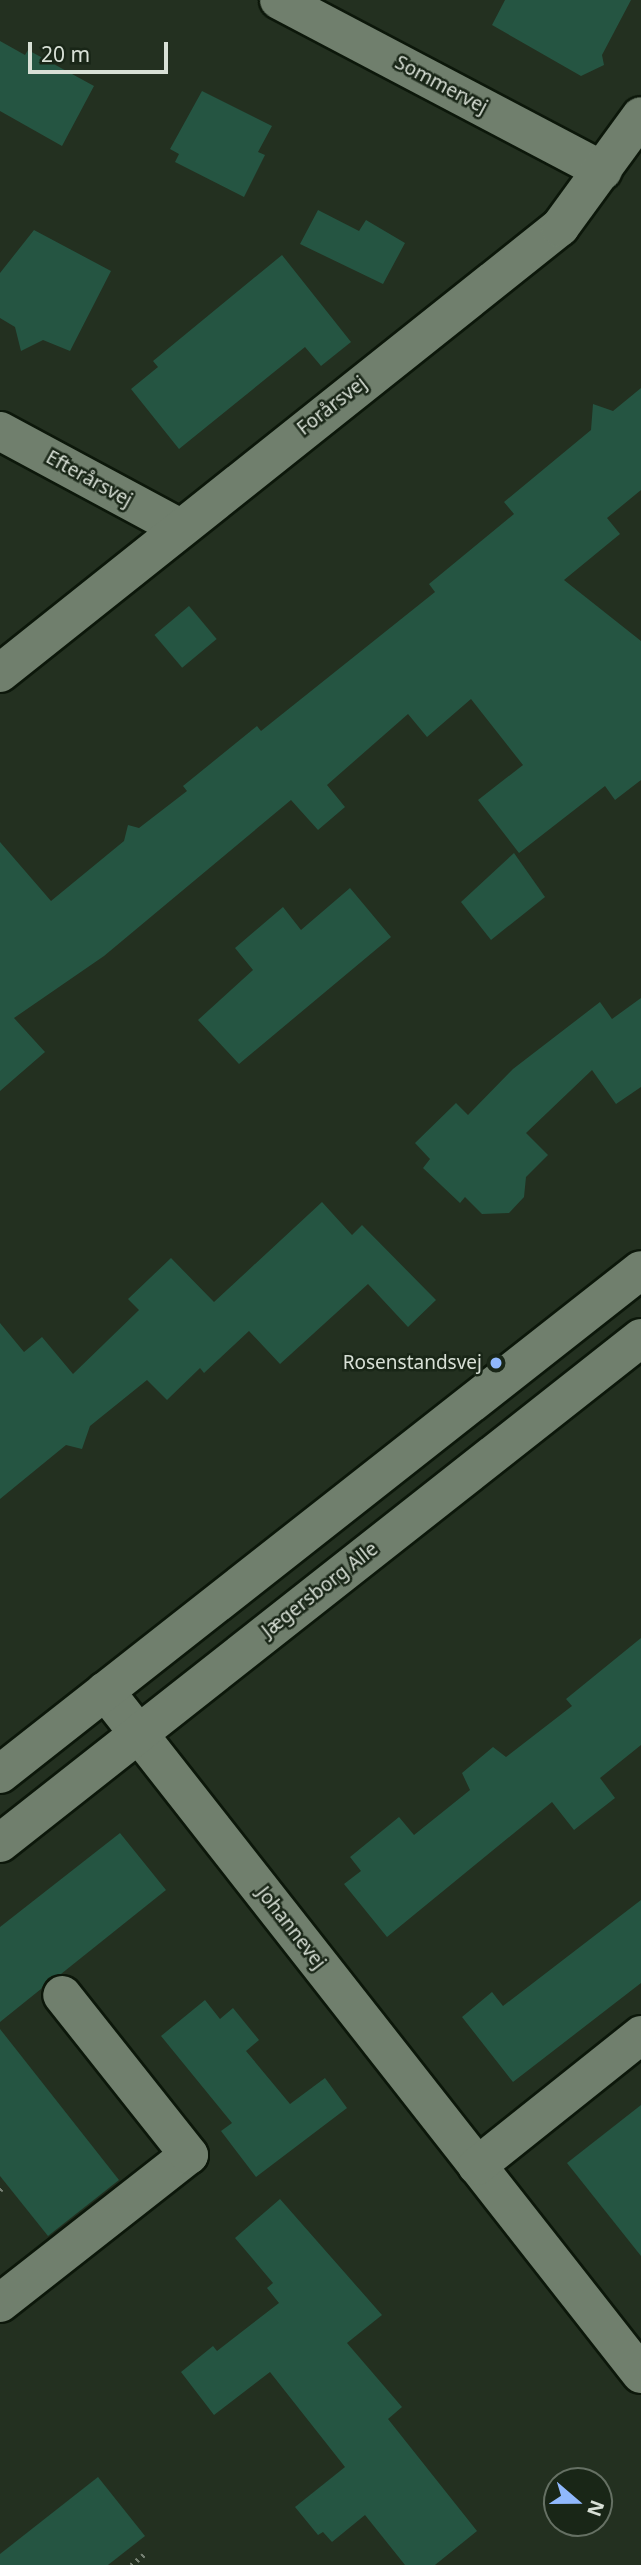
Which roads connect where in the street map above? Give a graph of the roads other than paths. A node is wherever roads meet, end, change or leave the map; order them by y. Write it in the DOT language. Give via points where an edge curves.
graph roads {
  1 [pos="279,0"];
  2 [pos="641,116"];
  3 [pos="603,171"];
  4 [pos="0,431"];
  5 [pos="178,527"];
  6 [pos="0,673"];
  7 [pos="641,1270"];
  8 [pos="641,1338"];
  9 [pos="105,1691"];
  10 [pos="139,1734"];
  11 [pos="0,1774"];
  12 [pos="0,1843"];
  13 [pos="62,1995"];
  14 [pos="641,2035"];
  15 [pos="477,2166"];
  16 [pos="0,2303"];
  17 [pos="641,2374"];
  1 -- 3 [label="street, Sommervej"];
  2 -- 3 [label="street, Forårsvej"];
  3 -- 5 [label="street, Forårsvej" via="560,226"];
  4 -- 5 [label="street, Efterårsvej"];
  5 -- 6 [label="street, Forårsvej"];
  7 -- 9 [label="street"];
  8 -- 10 [label="street, Jægersborg Alle"];
  9 -- 10 [label="street, Johannevej"];
  9 -- 11 [label="street"];
  10 -- 12 [label="street, Jægersborg Alle"];
  10 -- 15 [label="street, Johannevej"];
  13 -- 16 [label="street" via="189,2155"];
  14 -- 15 [label="street"];
  15 -- 17 [label="street, Johannevej"];
}
